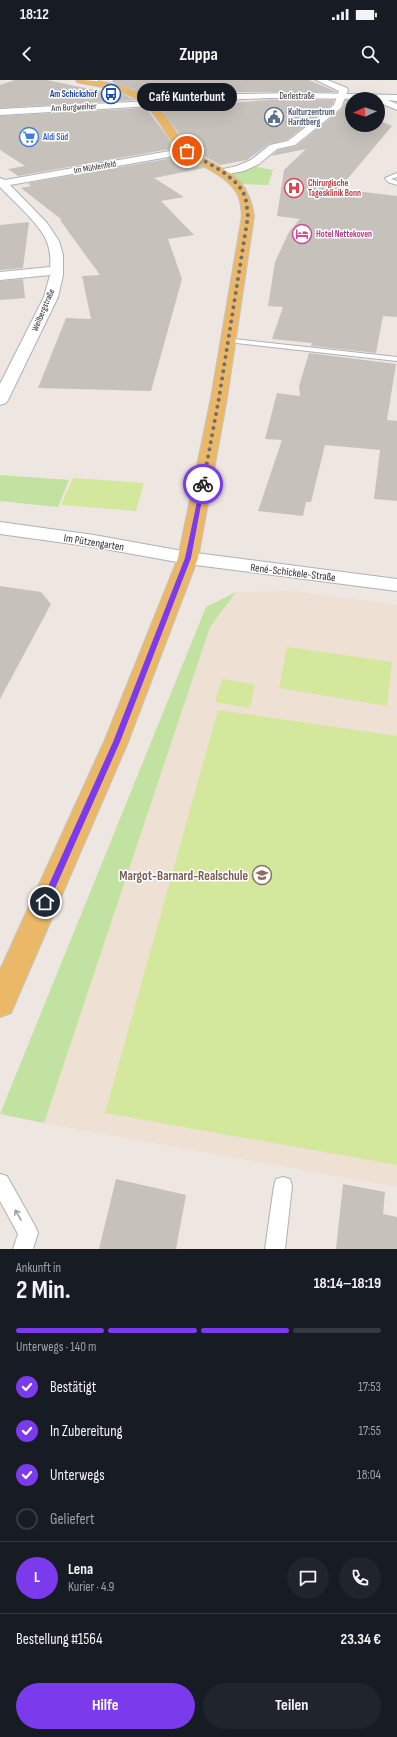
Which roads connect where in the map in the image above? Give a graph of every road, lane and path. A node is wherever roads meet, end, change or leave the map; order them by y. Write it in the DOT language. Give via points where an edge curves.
graph roads {
  1 [pos="87,80"];
  2 [pos="320,80"];
  3 [pos="341,96"];
  4 [pos="345,96"];
  5 [pos="138,97"];
  6 [pos="385,98"];
  7 [pos="397,98"];
  8 [pos="198,99"];
  9 [pos="385,102"];
  10 [pos="149,104"];
  11 [pos="397,107"];
  12 [pos="0,112"];
  13 [pos="187,151"];
  14 [pos="223,172"];
  15 [pos="397,175"];
  16 [pos="1,183"];
  17 [pos="397,183"];
  18 [pos="56,270"];
  19 [pos="0,276"];
  20 [pos="228,340"];
  21 [pos="397,359"];
  22 [pos="1,394"];
  23 [pos="0,528"];
  24 [pos="188,558"];
  25 [pos="397,585"];
  26 [pos="0,1003"];
  27 [pos="0,1183"];
  28 [pos="284,1186"];
  29 [pos="23,1249"];
  30 [pos="274,1249"];
  1 -- 5 [label="main road"];
  2 -- 3 [label="street" via="344,90"];
  3 -- 4 [label="street, Derlestraße"];
  3 -- 8 [label="street, Derlestraße"];
  3 -- 14 [label="street" via="338,106 291,143 274,147 255,162 240,169"];
  5 -- 8 [label="street, Derlestraße"];
  5 -- 10 [label="main road"];
  6 -- 7 [label="street, Derlestraße"];
  8 -- 10 [label="street, Derlestraße"];
  9 -- 11 [label="street"];
  10 -- 12 [label="street, Am Burgweiher"];
  10 -- 13 [label="main road"];
  13 -- 14 [label="main road"];
  13 -- 16 [label="street, Im Mühlenfeld"];
  14 -- 20 [label="main road" via="236,183 245,196 248,216"];
  15 -- 17 [label="lane" via="388,178"];
  16 -- 18 [label="street, Weilbergstraße" via="32,213 53,241 57,255"];
  18 -- 19 [label="street"];
  18 -- 22 [label="street, Weilbergstraße" via="51,297"];
  20 -- 21 [label="lane"];
  20 -- 24 [label="main road"];
  23 -- 24 [label="street, Im Pützengarten"];
  24 -- 25 [label="street, René-Schickele-Straße"];
  24 -- 26 [label="main road" via="116,742"];
  29 -- 27 [label="lane, one-way" via="28,1233"];
  28 -- 30 [label="lane"];
}
